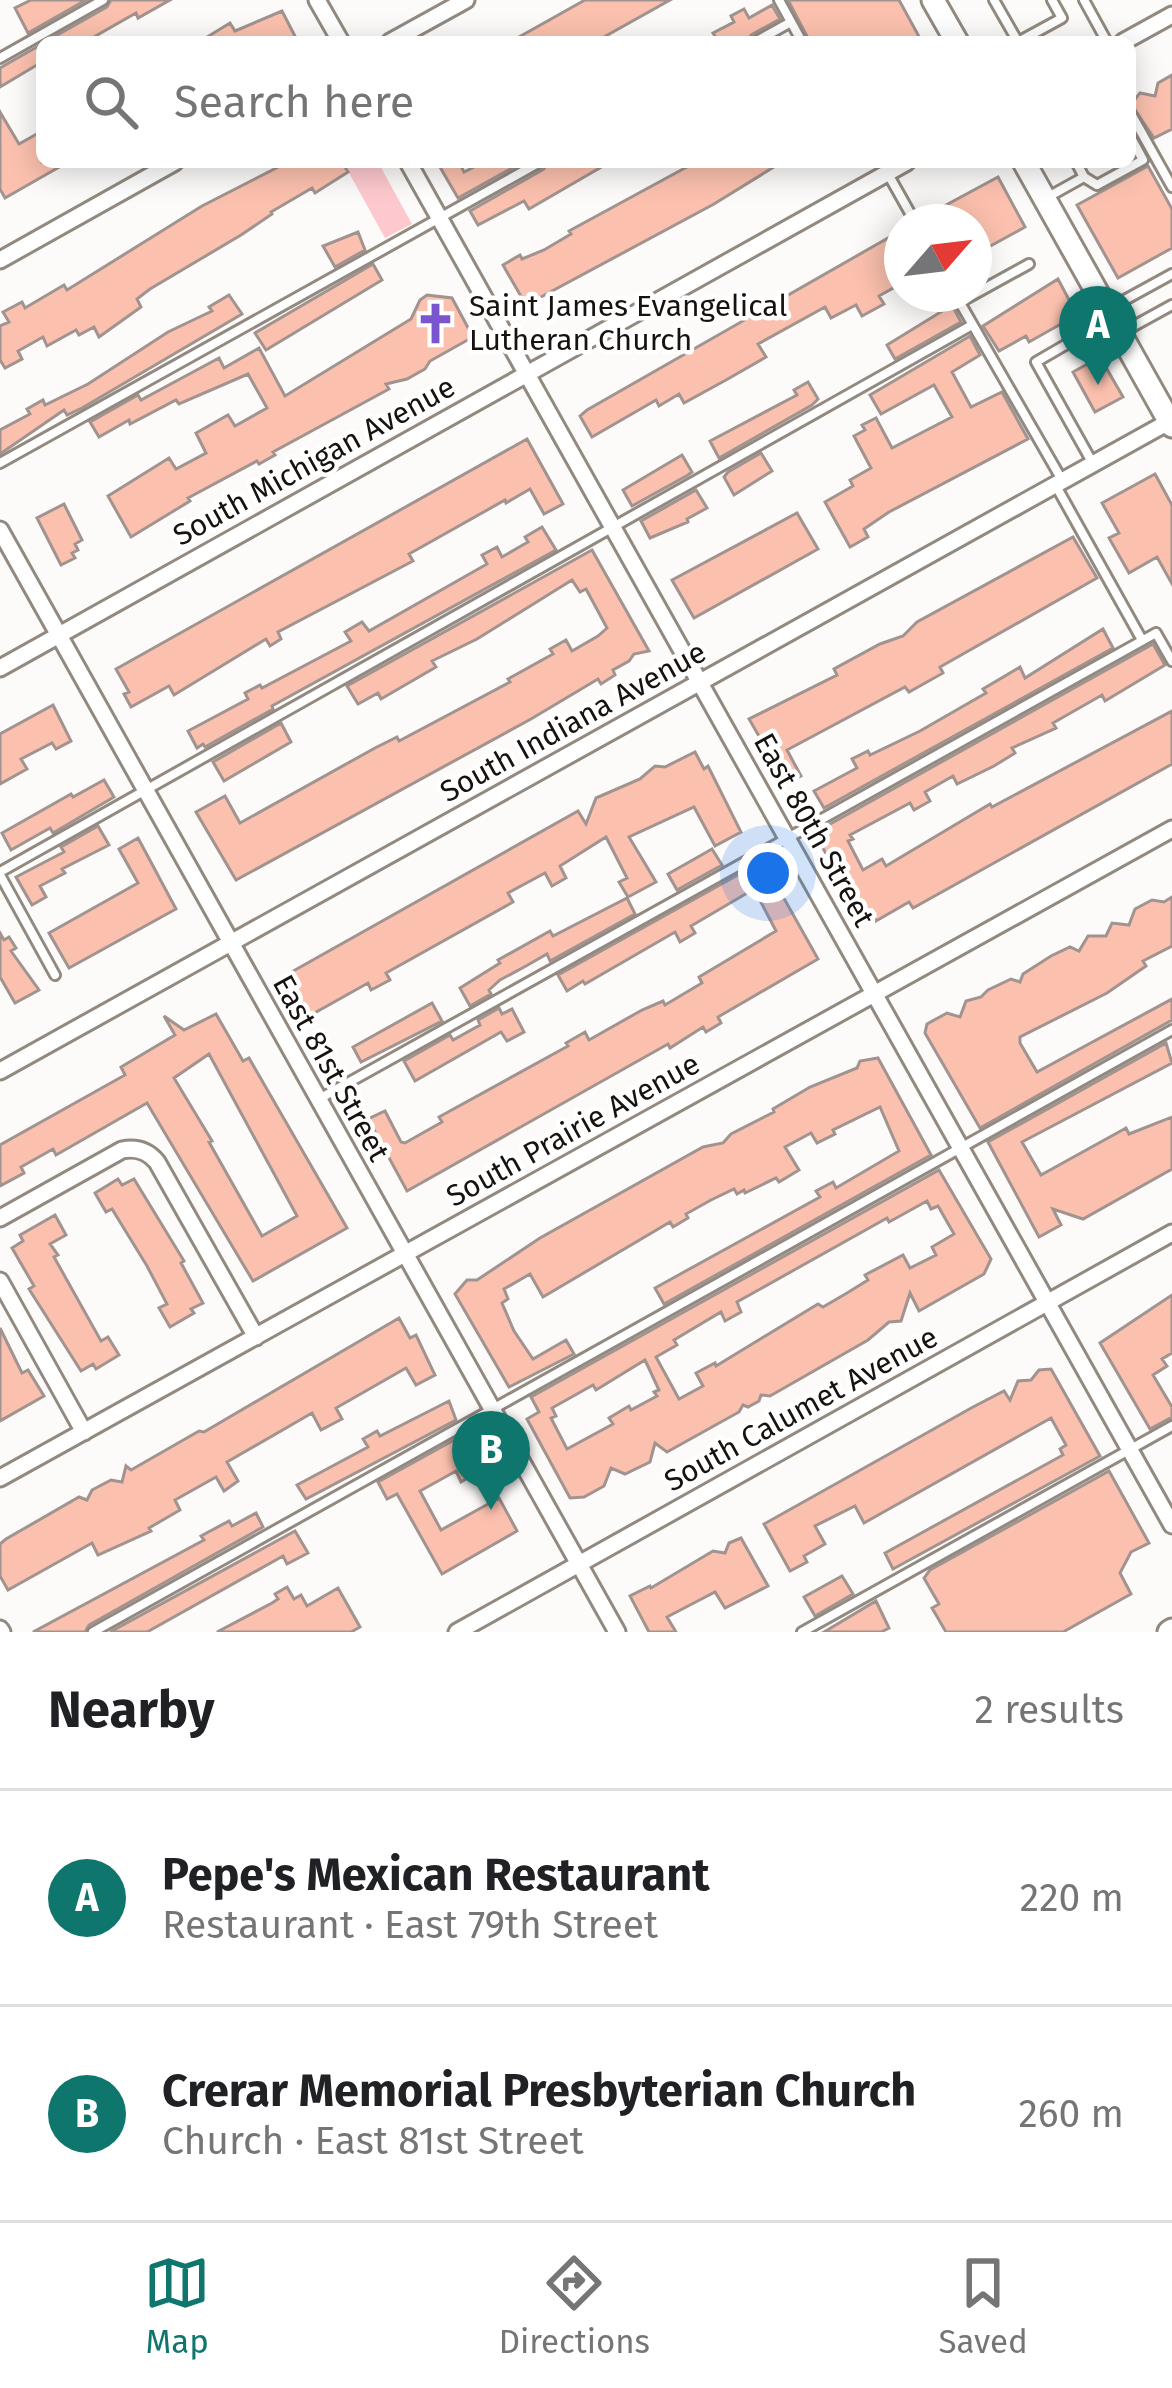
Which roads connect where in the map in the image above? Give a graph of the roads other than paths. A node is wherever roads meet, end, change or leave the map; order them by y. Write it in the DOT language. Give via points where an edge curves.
graph roads {
  1 [pos="103,0"];
  2 [pos="317,0"];
  3 [pos="466,0"];
  4 [pos="778,0"];
  5 [pos="933,0"];
  6 [pos="994,0"];
  7 [pos="1052,0"];
  8 [pos="1084,0"];
  9 [pos="1172,15"];
  10 [pos="791,22"];
  11 [pos="39,36"];
  12 [pos="338,36"];
  13 [pos="401,36"];
  14 [pos="766,36"];
  15 [pos="799,36"];
  16 [pos="954,36"];
  17 [pos="1015,36"];
  18 [pos="1029,36"];
  19 [pos="1104,36"];
  20 [pos="1134,36"];
  21 [pos="36,38"];
  22 [pos="0,58"];
  23 [pos="1136,122"];
  24 [pos="1136,147"];
  25 [pos="1154,154"];
  26 [pos="1143,160"];
  27 [pos="1136,164"];
  28 [pos="165,168"];
  29 [pos="411,168"];
  30 [pos="529,168"];
  31 [pos="1027,168"];
  32 [pos="1079,168"];
  33 [pos="1128,168"];
  34 [pos="879,171"];
  35 [pos="1084,177"];
  36 [pos="1172,187"];
  37 [pos="1045,199"];
  38 [pos="902,204"];
  39 [pos="440,218"];
  40 [pos="0,260"];
  41 [pos="1029,264"];
  42 [pos="1172,274"];
  43 [pos="992,281"];
  44 [pos="1172,305"];
  45 [pos="965,312"];
  46 [pos="1113,321"];
  47 [pos="973,325"];
  48 [pos="527,374"];
  49 [pos="1171,423"];
  50 [pos="0,464"];
  51 [pos="1093,464"];
  52 [pos="1059,483"];
  53 [pos="613,528"];
  54 [pos="0,530"];
  55 [pos="59,634"];
  56 [pos="1142,640"];
  57 [pos="1172,661"];
  58 [pos="0,668"];
  59 [pos="700,682"];
  60 [pos="145,790"];
  61 [pos="1172,829"];
  62 [pos="788,838"];
  63 [pos="0,873"];
  64 [pos="230,944"];
  65 [pos="56,975"];
  66 [pos="874,994"];
  67 [pos="1172,1030"];
  68 [pos="0,1071"];
  69 [pos="318,1099"];
  70 [pos="960,1147"];
  71 [pos="0,1218"];
  72 [pos="1172,1233"];
  73 [pos="406,1255"];
  74 [pos="0,1281"];
  75 [pos="1047,1302"];
  76 [pos="256,1337"];
  77 [pos="492,1410"];
  78 [pos="1172,1426"];
  79 [pos="83,1432"];
  80 [pos="1130,1449"];
  81 [pos="0,1478"];
  82 [pos="1172,1525"];
  83 [pos="579,1564"];
  84 [pos="93,1632"];
  85 [pos="457,1632"];
  86 [pos="617,1632"];
  87 [pos="802,1632"];
  1 -- 11 [label="lane"];
  2 -- 12 [label="street"];
  3 -- 13 [label="street"];
  4 -- 10 [label="lane"];
  5 -- 16 [label="main road"];
  6 -- 17 [label="lane"];
  7 -- 18 [label="lane" via="1062,17"];
  8 -- 19 [label="lane"];
  9 -- 20 [label="street"];
  10 -- 14 [label="lane"];
  10 -- 15 [label="lane"];
  21 -- 22 [label="lane"];
  23 -- 25 [label="lane"];
  24 -- 26 [label="lane"];
  25 -- 26 [label="lane"];
  25 -- 36 [label="lane"];
  26 -- 27 [label="lane"];
  28 -- 40 [label="street"];
  29 -- 39 [label="street, East 80th Street"];
  30 -- 39 [label="lane"];
  31 -- 37 [label="main road"];
  32 -- 35 [label="lane"];
  33 -- 35 [label="lane" via="1097,185"];
  34 -- 38 [label="lane"];
  34 -- 48 [label="street, South Michigan Avenue"];
  35 -- 37 [label="lane"];
  37 -- 46 [label="main road"];
  39 -- 48 [label="street, East 80th Street"];
  39 -- 50 [label="lane"];
  41 -- 43 [label="lane"];
  42 -- 46 [label="lane"];
  44 -- 46 [label="lane"];
  45 -- 47 [label="lane"];
  46 -- 49 [label="main road"];
  46 -- 51 [label="lane" via="1036,362"];
  47 -- 52 [label="lane"];
  47 -- 53 [label="lane"];
  48 -- 53 [label="street, East 80th Street"];
  48 -- 55 [label="street, South Michigan Avenue"];
  49 -- 51 [label="street, South Indiana Avenue"];
  51 -- 52 [label="street, South Indiana Avenue"];
  52 -- 56 [label="lane"];
  52 -- 59 [label="street, South Indiana Avenue"];
  53 -- 59 [label="street, East 80th Street"];
  53 -- 60 [label="lane"];
  54 -- 55 [label="street, East 81st Street"];
  55 -- 58 [label="street, South Michigan Avenue"];
  55 -- 60 [label="street, East 81st Street"];
  56 -- 57 [label="lane" via="1156,633"];
  56 -- 62 [label="lane"];
  59 -- 62 [label="street, East 80th Street"];
  59 -- 64 [label="street, South Indiana Avenue"];
  60 -- 63 [label="lane"];
  60 -- 64 [label="street, East 81st Street"];
  61 -- 66 [label="street, South Prairie Avenue"];
  62 -- 66 [label="street, East 80th Street"];
  62 -- 69 [label="lane"];
  63 -- 65 [label="lane"];
  64 -- 68 [label="street, South Indiana Avenue"];
  64 -- 69 [label="street, East 81st Street"];
  66 -- 70 [label="street, East 80th Street"];
  66 -- 73 [label="street, South Prairie Avenue"];
  67 -- 70 [label="lane"];
  69 -- 73 [label="street, East 81st Street"];
  70 -- 75 [label="street, East 80th Street"];
  70 -- 77 [label="lane"];
  71 -- 76 [label="street" via="122,1150 147,1153"];
  72 -- 75 [label="street, South Calumet Avenue"];
  73 -- 76 [label="street, South Prairie Avenue"];
  73 -- 77 [label="street, East 81st Street"];
  74 -- 79 [label="street"];
  75 -- 80 [label="street, East 80th Street"];
  75 -- 83 [label="street, South Calumet Avenue"];
  76 -- 79 [label="street, South Prairie Avenue"];
  77 -- 83 [label="street, East 81st Street"];
  77 -- 84 [label="lane"];
  78 -- 80 [label="lane"];
  79 -- 81 [label="street, South Prairie Avenue"];
  80 -- 82 [label="street, East 80th Street"];
  80 -- 87 [label="lane"];
  83 -- 85 [label="street, South Calumet Avenue"];
  83 -- 86 [label="street, East 81st Street"];
}
